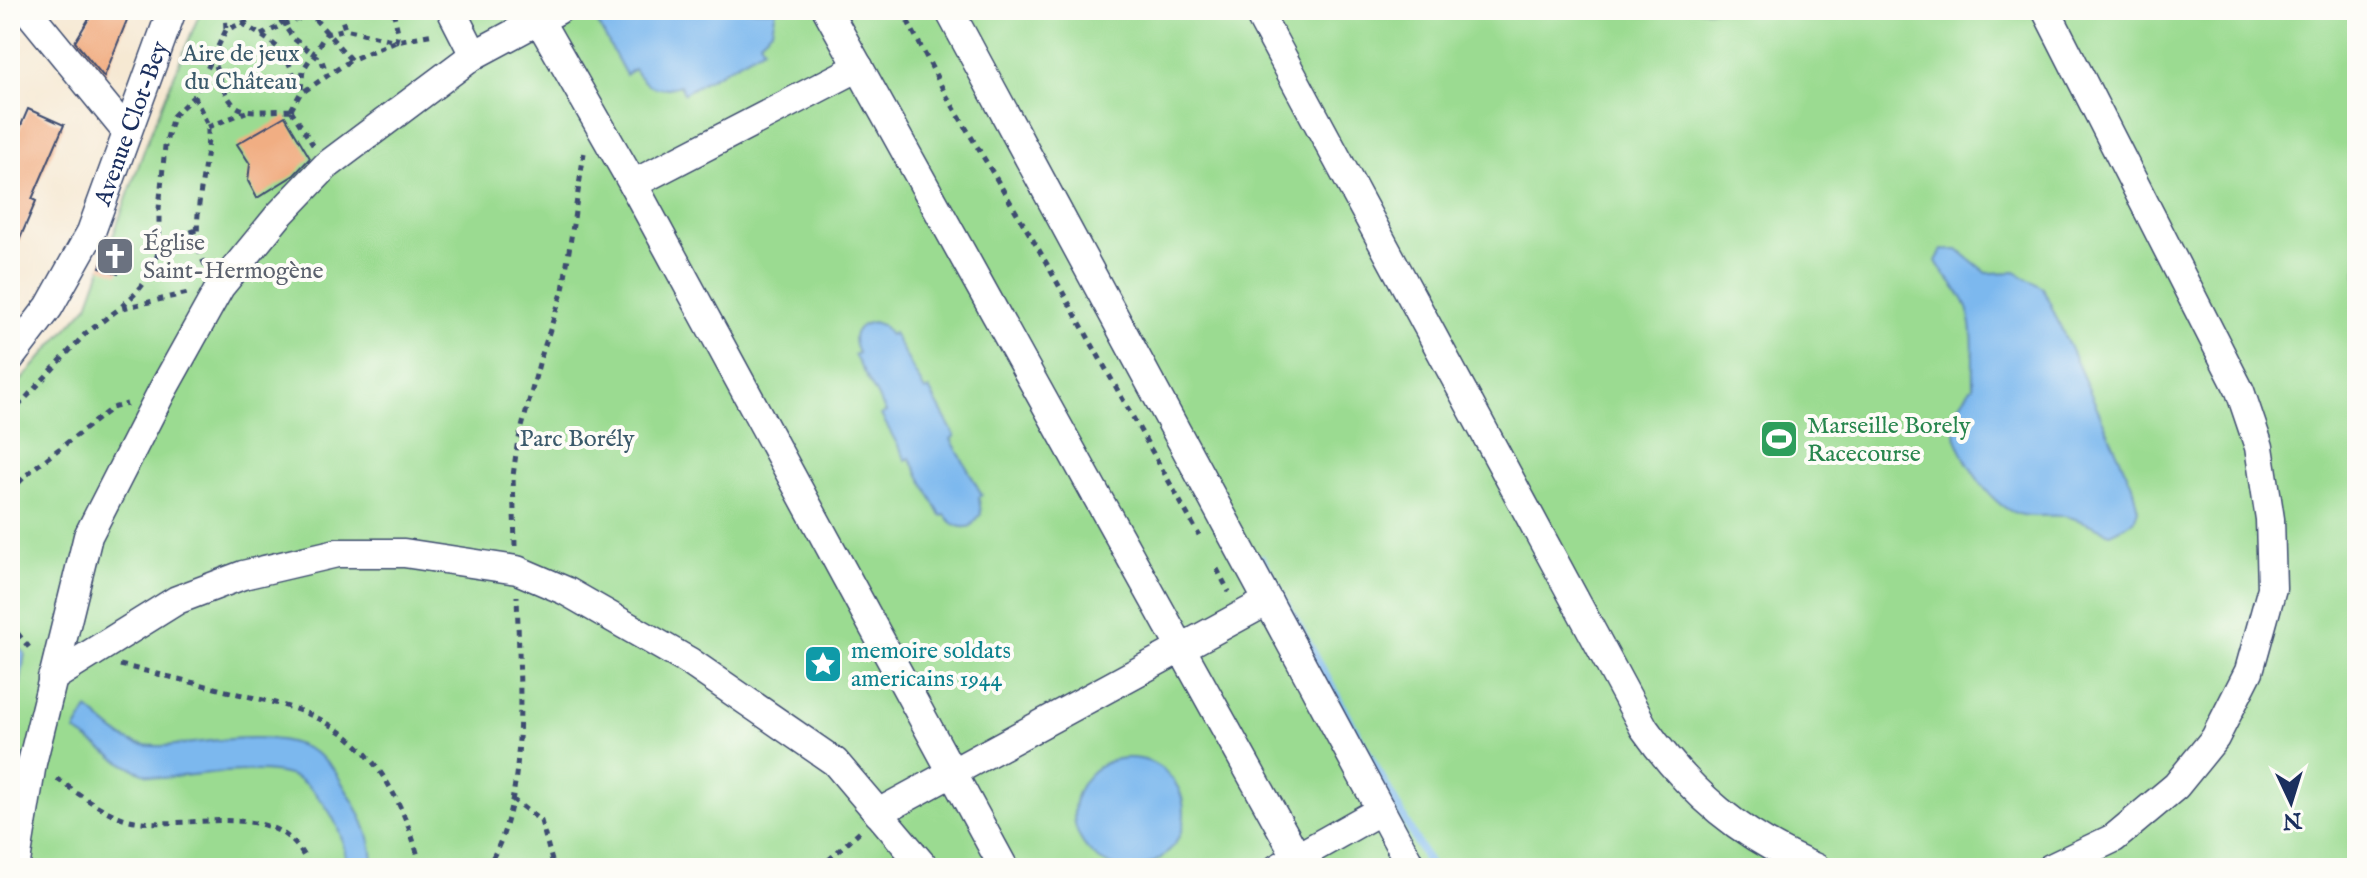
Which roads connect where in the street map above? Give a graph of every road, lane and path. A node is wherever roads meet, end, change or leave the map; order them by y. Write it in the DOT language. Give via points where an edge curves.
graph roads {
  1 [pos="27,10"];
  2 [pos="172,10"];
  3 [pos="225,10"];
  4 [pos="266,10"];
  5 [pos="273,10"];
  6 [pos="307,10"];
  7 [pos="339,10"];
  8 [pos="393,10"];
  9 [pos="451,10"];
  10 [pos="827,10"];
  11 [pos="902,10"];
  12 [pos="949,10"];
  13 [pos="1257,10"];
  14 [pos="2046,10"];
  15 [pos="549,15"];
  16 [pos="312,16"];
  17 [pos="242,23"];
  18 [pos="282,24"];
  19 [pos="345,29"];
  20 [pos="226,30"];
  21 [pos="326,34"];
  22 [pos="260,35"];
  23 [pos="420,37"];
  24 [pos="396,41"];
  25 [pos="185,53"];
  26 [pos="313,55"];
  27 [pos="474,55"];
  28 [pos="213,60"];
  29 [pos="351,60"];
  30 [pos="859,67"];
  31 [pos="327,75"];
  32 [pos="300,94"];
  33 [pos="194,96"];
  34 [pos="291,110"];
  35 [pos="246,112"];
  36 [pos="596,122"];
  37 [pos="208,127"];
  38 [pos="126,131"];
  39 [pos="326,166"];
  40 [pos="633,184"];
  41 [pos="199,229"];
  42 [pos="159,249"];
  43 [pos="220,287"];
  44 [pos="119,309"];
  45 [pos="10,358"];
  46 [pos="161,393"];
  47 [pos="10,415"];
  48 [pos="10,491"];
  49 [pos="1206,547"];
  50 [pos="1212,559"];
  51 [pos="517,570"];
  52 [pos="1257,607"];
  53 [pos="1180,649"];
  54 [pos="84,656"];
  55 [pos="52,678"];
  56 [pos="32,763"];
  57 [pos="952,772"];
  58 [pos="512,799"];
  59 [pos="1381,810"];
  60 [pos="878,813"];
  61 [pos="1293,865"];
  62 [pos="15,868"];
  63 [pos="309,868"];
  64 [pos="421,868"];
  65 [pos="486,868"];
  66 [pos="554,868"];
  67 [pos="820,868"];
  68 [pos="925,868"];
  69 [pos="1004,868"];
  70 [pos="1412,868"];
  71 [pos="1816,868"];
  72 [pos="2051,868"];
  1 -- 38 [label="street"];
  2 -- 38 [label="street, Avenue Clot-Bey"];
  3 -- 20 [label="path"];
  4 -- 17 [label="path"];
  5 -- 18 [label="path"];
  6 -- 16 [label="path"];
  7 -- 16 [label="path"];
  7 -- 19 [label="path"];
  8 -- 24 [label="path"];
  9 -- 27 [label="street"];
  10 -- 30 [label="street"];
  11 -- 49 [label="path"];
  12 -- 52 [label="street"];
  13 -- 71 [label="street" via="1644,728 1705,800 1751,835"];
  14 -- 72 [label="street" via="2240,391 2259,447 2270,519 2272,588 2249,671 2215,738 2176,786 2114,838"];
  15 -- 27 [label="street"];
  15 -- 36 [label="street"];
  16 -- 18 [label="path"];
  16 -- 21 [label="path"];
  17 -- 20 [label="path"];
  17 -- 22 [label="path"];
  18 -- 22 [label="path"];
  18 -- 26 [label="path"];
  19 -- 21 [label="path"];
  19 -- 24 [label="path"];
  20 -- 28 [label="path"];
  21 -- 26 [label="path"];
  21 -- 29 [label="path"];
  22 -- 32 [label="path" via="289,59"];
  23 -- 24 [label="path"];
  24 -- 29 [label="path"];
  25 -- 28 [label="path"];
  26 -- 31 [label="path"];
  26 -- 32 [label="path" via="303,70"];
  27 -- 39 [label="street"];
  28 -- 33 [label="path"];
  28 -- 35 [label="path" via="227,101"];
  29 -- 31 [label="path"];
  30 -- 40 [label="street"];
  30 -- 53 [label="street"];
  31 -- 32 [label="path"];
  32 -- 34 [label="path"];
  33 -- 37 [label="path"];
  33 -- 42 [label="path" via="173,116 165,146"];
  34 -- 35 [label="path"];
  34 -- 39 [label="path"];
  35 -- 37 [label="path"];
  36 -- 40 [label="street"];
  36 -- 51 [label="path" via="582,158 563,290 517,446"];
  37 -- 41 [label="path"];
  38 -- 45 [label="street, Avenue Clot-Bey" via="76,263"];
  39 -- 43 [label="street"];
  40 -- 57 [label="street"];
  41 -- 42 [label="path"];
  41 -- 43 [label="path" via="201,258"];
  42 -- 44 [label="path" via="152,273"];
  43 -- 44 [label="path"];
  43 -- 46 [label="street"];
  44 -- 47 [label="path" via="86,333"];
  46 -- 48 [label="path" via="112,408"];
  46 -- 55 [label="street" via="88,536"];
  50 -- 52 [label="path" via="1230,595"];
  51 -- 54 [label="street" via="404,553 337,553 243,575 177,600"];
  51 -- 58 [label="path" via="519,686"];
  51 -- 60 [label="street" via="566,591 690,662 835,762"];
  52 -- 53 [label="street"];
  52 -- 59 [label="street"];
  53 -- 57 [label="street"];
  53 -- 61 [label="street"];
  54 -- 55 [label="street"];
  54 -- 64 [label="path" via="289,707 332,725 382,774 405,816"];
  55 -- 56 [label="street"];
  56 -- 62 [label="street"];
  56 -- 63 [label="path" via="126,819 247,821 267,826 303,851"];
  57 -- 60 [label="street"];
  57 -- 69 [label="street"];
  58 -- 65 [label="path" via="507,825"];
  58 -- 66 [label="path" via="541,821"];
  59 -- 61 [label="street"];
  59 -- 70 [label="street"];
  60 -- 67 [label="path"];
  60 -- 68 [label="street"];
}
